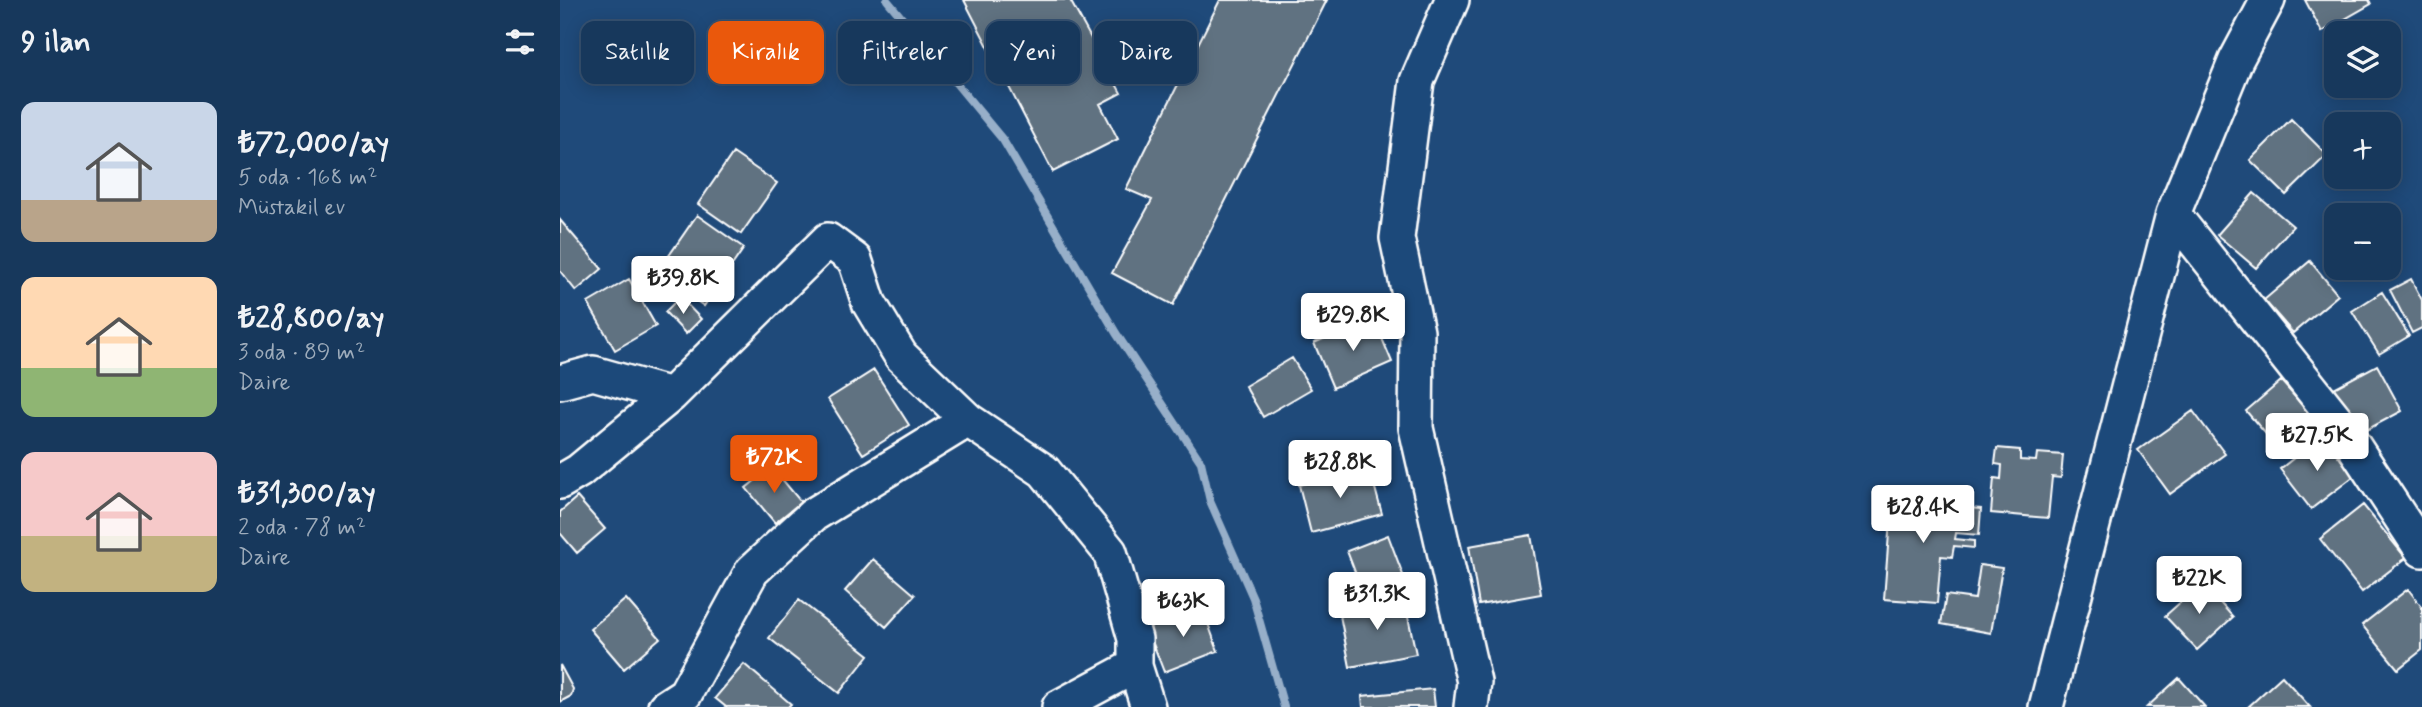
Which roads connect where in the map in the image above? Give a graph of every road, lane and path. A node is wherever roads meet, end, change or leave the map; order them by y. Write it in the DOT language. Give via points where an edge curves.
graph roads {
  1 [pos="1452,0"];
  2 [pos="2268,0"];
  3 [pos="2173,214"];
  4 [pos="560,382"];
  5 [pos="671,395"];
  6 [pos="968,420"];
  7 [pos="560,482"];
  8 [pos="2422,550"];
  9 [pos="1135,666"];
  10 [pos="682,703"];
  11 [pos="1059,707"];
  12 [pos="1148,707"];
  13 [pos="1471,707"];
  14 [pos="2046,707"];
  1 -- 13 [label="street" via="1417,81 1396,238 1417,332 1416,428 1474,682"];
  2 -- 3 [label="street" via="2236,60"];
  3 -- 8 [label="street" via="2338,422"];
  3 -- 14 [label="street"];
  4 -- 5 [label="street" via="593,373"];
  5 -- 6 [label="street" via="828,240 855,260 869,303 901,356"];
  5 -- 7 [label="street"];
  6 -- 9 [label="street" via="1044,471 1110,552 1135,639"];
  6 -- 10 [label="street" via="813,515 752,571"];
  9 -- 11 [label="street"];
  9 -- 12 [label="street"];
}
